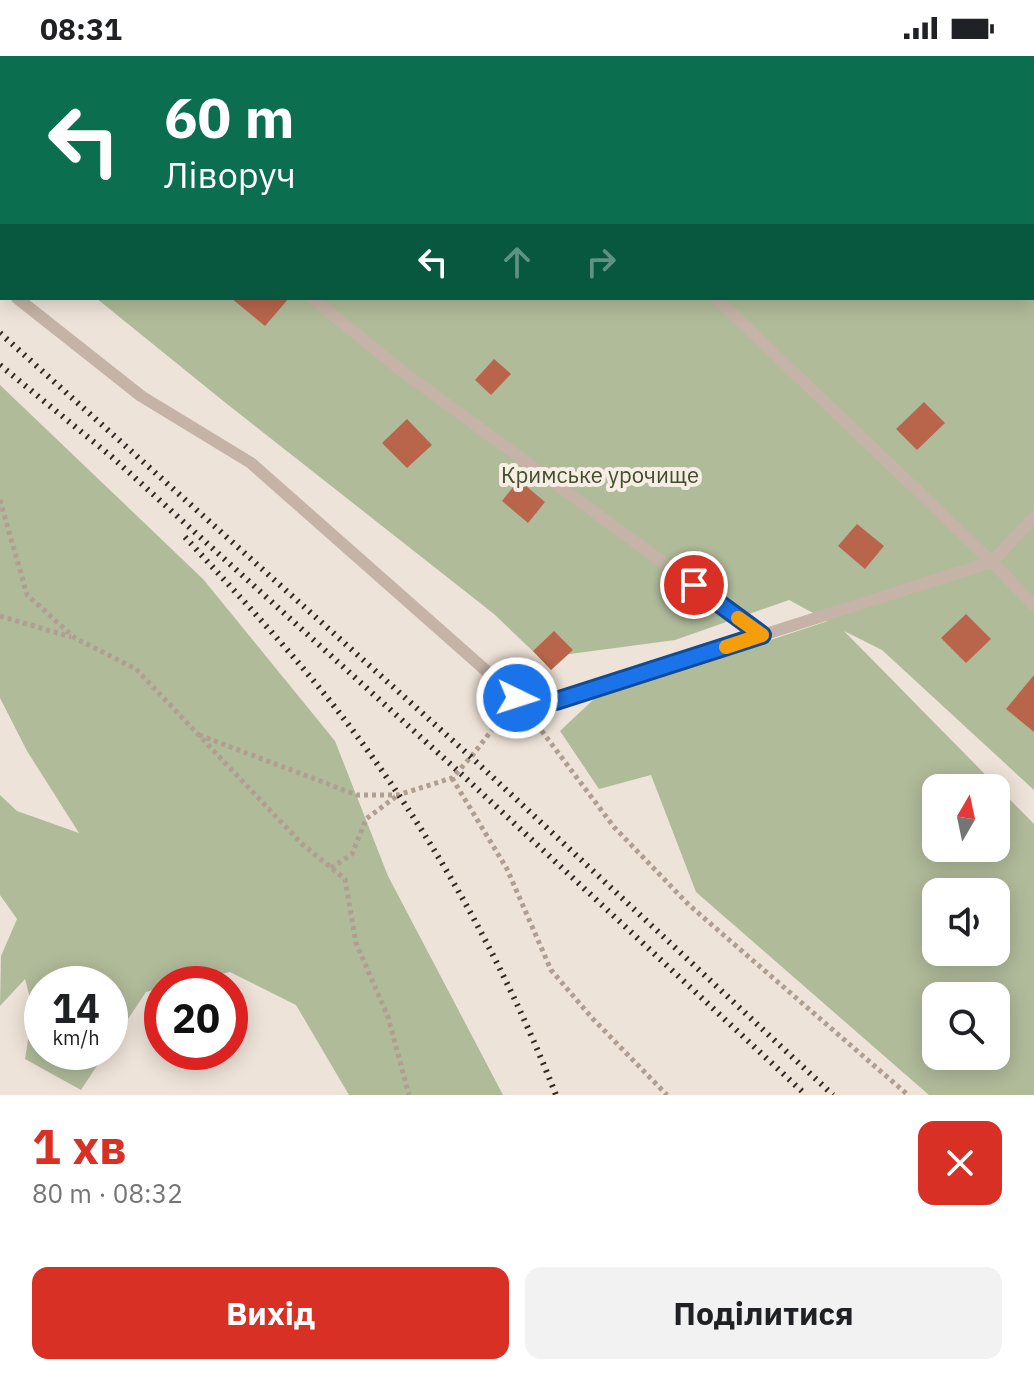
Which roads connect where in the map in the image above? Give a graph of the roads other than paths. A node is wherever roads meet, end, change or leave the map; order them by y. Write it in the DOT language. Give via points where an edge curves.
graph roads {
  1 [pos="20,300"];
  2 [pos="314,300"];
  3 [pos="718,300"];
  4 [pos="1034,517"];
  5 [pos="992,562"];
  6 [pos="1034,605"];
  7 [pos="762,635"];
  1 -- 7 [label="lane" via="141,396 251,463 517,698 556,701"];
  2 -- 7 [label="lane" via="402,371"];
  3 -- 5 [label="lane"];
  4 -- 5 [label="lane"];
  5 -- 6 [label="lane"];
  5 -- 7 [label="lane"];
}
